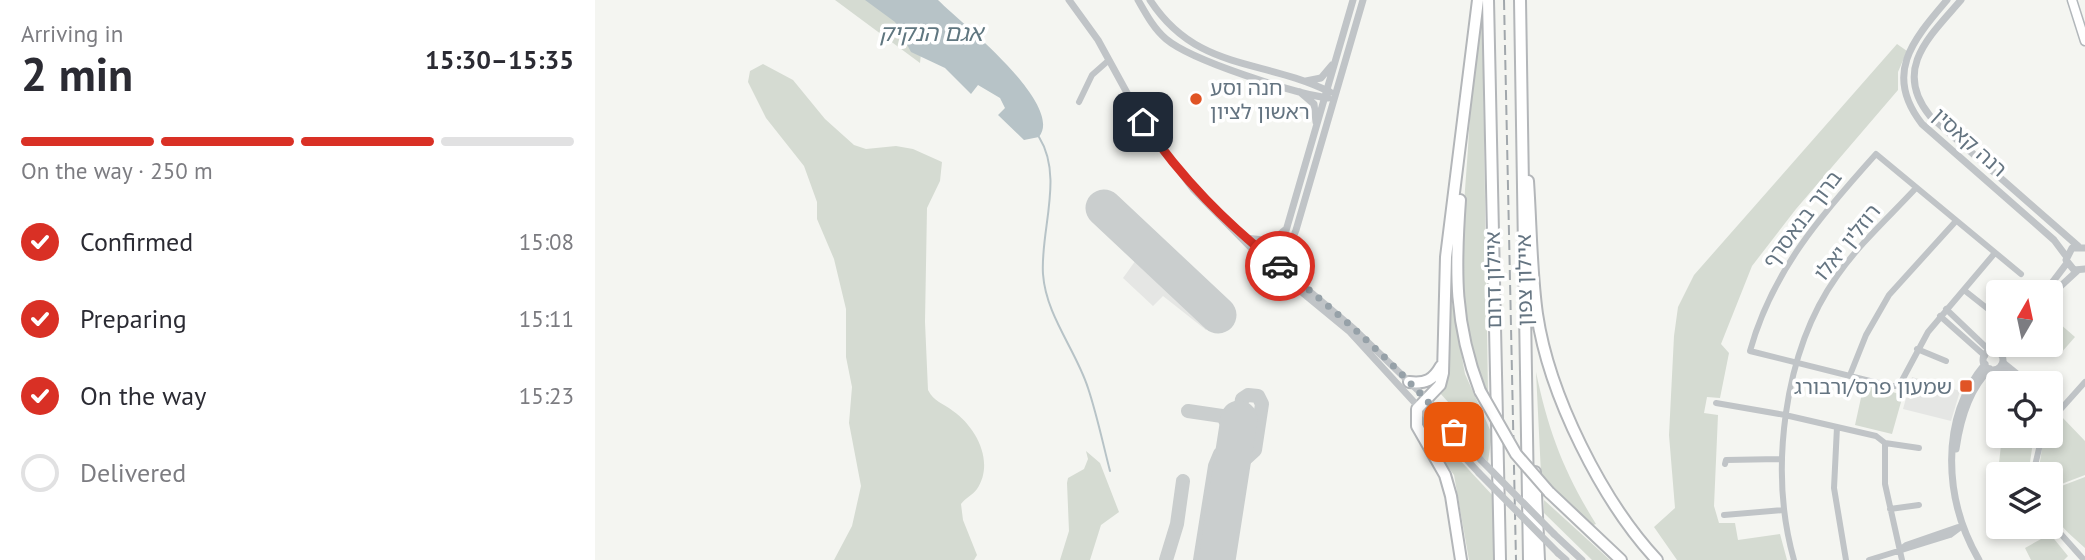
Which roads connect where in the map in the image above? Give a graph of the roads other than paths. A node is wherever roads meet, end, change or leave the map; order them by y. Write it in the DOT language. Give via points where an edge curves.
graph roads {
  1 [pos="1069,0"];
  2 [pos="1138,0"];
  3 [pos="1150,0"];
  4 [pos="1353,0"];
  5 [pos="1363,0"];
  6 [pos="1478,0"];
  7 [pos="1487,0"];
  8 [pos="1520,0"];
  9 [pos="1947,0"];
  10 [pos="1961,0"];
  11 [pos="2072,0"];
  12 [pos="2085,41"];
  13 [pos="1519,51"];
  14 [pos="1337,58"];
  15 [pos="1109,60"];
  16 [pos="1301,82"];
  17 [pos="1296,89"];
  18 [pos="1327,94"];
  19 [pos="1336,96"];
  20 [pos="1079,102"];
  21 [pos="1464,124"];
  22 [pos="1316,131"];
  23 [pos="1916,188"];
  24 [pos="1222,218"];
  25 [pos="1956,221"];
  26 [pos="1292,227"];
  27 [pos="1246,238"];
  28 [pos="2082,247"];
  29 [pos="1994,254"];
  30 [pos="2067,260"];
  31 [pos="1278,268"];
  32 [pos="2082,270"];
  33 [pos="2021,274"];
  34 [pos="2053,280"];
  35 [pos="2063,285"];
  36 [pos="1308,290"];
  37 [pos="1964,290"];
  38 [pos="1986,307"];
  39 [pos="1946,309"];
  40 [pos="1940,316"];
  41 [pos="1525,342"];
  42 [pos="1917,349"];
  43 [pos="1995,358"];
  44 [pos="1946,361"];
  45 [pos="1443,363"];
  46 [pos="1798,363"];
  47 [pos="2007,371"];
  48 [pos="2013,371"];
  49 [pos="1850,375"];
  50 [pos="1409,382"];
  51 [pos="2084,384"];
  52 [pos="1427,399"];
  53 [pos="1716,403"];
  54 [pos="2063,404"];
  55 [pos="1417,409"];
  56 [pos="1786,415"];
  57 [pos="1837,427"];
  58 [pos="1885,443"];
  59 [pos="1919,448"];
  60 [pos="1781,459"];
  61 [pos="1725,464"];
  62 [pos="1919,505"];
  63 [pos="1890,509"];
  64 [pos="1784,510"];
  65 [pos="1724,514"];
  66 [pos="1962,526"];
  67 [pos="2063,536"];
  68 [pos="1899,550"];
  69 [pos="1461,560"];
  70 [pos="1500,560"];
  71 [pos="1529,560"];
  72 [pos="1539,560"];
  73 [pos="1566,560"];
  74 [pos="1582,560"];
  75 [pos="1621,560"];
  76 [pos="1657,560"];
  77 [pos="1794,560"];
  78 [pos="1846,560"];
  79 [pos="1869,560"];
  80 [pos="1902,560"];
  81 [pos="1979,560"];
  82 [pos="2084,560"];
  1 -- 15 [label="street"];
  2 -- 17 [label="street" via="1158,31 1184,52"];
  3 -- 16 [label="street" via="1167,25 1197,48"];
  4 -- 14 [label="street"];
  5 -- 19 [label="street"];
  6 -- 21 [label="highway"];
  7 -- 70 [label="highway, איילון דרום"];
  8 -- 13 [label="highway, איילון צפון"];
  9 -- 30 [label="street, רנה קאסין" via="1907,54 1903,78 1910,106 1922,124 2054,240"];
  10 -- 28 [label="street, רנה קאסין" via="1917,58 1914,84 1919,101 1930,116"];
  11 -- 12 [label="main road"];
  13 -- 41 [label="highway, איילון צפון"];
  13 -- 76 [label="highway" via="1535,292 1543,346 1554,383 1596,473"];
  14 -- 16 [label="street" via="1321,78"];
  14 -- 18 [label="street"];
  15 -- 20 [label="street" via="1092,75"];
  15 -- 24 [label="street" via="1152,136"];
  16 -- 18 [label="street"];
  17 -- 18 [label="street"];
  17 -- 22 [label="street" via="1314,104"];
  18 -- 19 [label="street"];
  18 -- 22 [label="street"];
  19 -- 26 [label="street"];
  21 -- 45 [label="highway" via="1443,285"];
  21 -- 75 [label="highway, bridge" via="1456,299 1464,344 1480,391 1516,454"];
  22 -- 26 [label="street"];
  23 -- 25 [label="street"];
  23 -- 46 [label="street, רוזלין יאלו" via="1837,276"];
  23 -- 46 [label="street, ברוך בנאסרף" via="1876,153 1792,255 1767,301 1751,351"];
  24 -- 27 [label="street"];
  24 -- 31 [label="street"];
  25 -- 29 [label="street"];
  25 -- 49 [label="street" via="1889,295"];
  26 -- 27 [label="street" via="1272,242"];
  26 -- 31 [label="street"];
  26 -- 36 [label="street" via="1293,256"];
  27 -- 31 [label="street"];
  28 -- 30 [label="street" via="2069,250"];
  29 -- 33 [label="street"];
  29 -- 37 [label="street"];
  30 -- 32 [label="street, רנה קאסין"];
  30 -- 34 [label="street"];
  31 -- 36 [label="street"];
  31 -- 55 [label="street" via="1349,331"];
  32 -- 35 [label="street"];
  36 -- 50 [label="street"];
  37 -- 38 [label="street"];
  37 -- 39 [label="street"];
  39 -- 40 [label="street"];
  39 -- 43 [label="street"];
  40 -- 42 [label="street"];
  40 -- 43 [label="street"];
  41 -- 71 [label="highway, איילון צפון"];
  41 -- 72 [label="highway"];
  42 -- 44 [label="street"];
  42 -- 49 [label="street" via="1899,386"];
  43 -- 47 [label="street"];
  43 -- 48 [label="street"];
  43 -- 66 [label="street" via="1965,393 1958,412 1953,474"];
  45 -- 50 [label="highway" via="1434,377 1422,384"];
  45 -- 52 [label="highway" via="1440,385"];
  46 -- 49 [label="street"];
  46 -- 56 [label="street, רוזלין יאלו"];
  50 -- 52 [label="street"];
  51 -- 54 [label="street"];
  52 -- 55 [label="highway"];
  52 -- 74 [label="street, bridge"];
  53 -- 56 [label="street"];
  55 -- 69 [label="highway" via="1417,426 1445,475"];
  55 -- 73 [label="street, bridge"];
  56 -- 57 [label="street"];
  56 -- 60 [label="street, רוזלין יאלו"];
  57 -- 58 [label="street" via="1876,436"];
  57 -- 78 [label="street" via="1835,488"];
  58 -- 59 [label="street"];
  58 -- 63 [label="street"];
  60 -- 61 [label="street" via="1726,460"];
  60 -- 64 [label="street, רוזלין יאלו"];
  62 -- 63 [label="street"];
  63 -- 68 [label="street"];
  64 -- 65 [label="street"];
  64 -- 77 [label="street, רוזלין יאלו"];
  66 -- 68 [label="street"];
  66 -- 81 [label="street"];
  67 -- 82 [label="street"];
  68 -- 79 [label="street"];
  68 -- 80 [label="street"];
}
